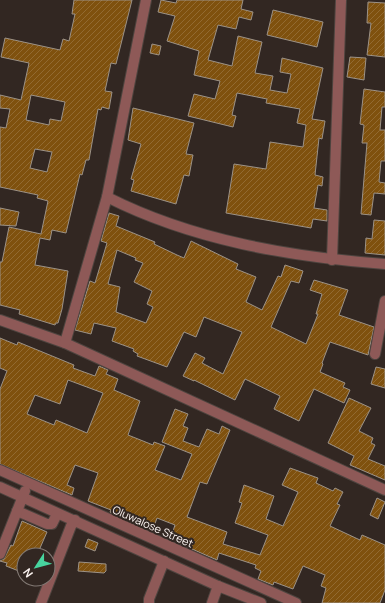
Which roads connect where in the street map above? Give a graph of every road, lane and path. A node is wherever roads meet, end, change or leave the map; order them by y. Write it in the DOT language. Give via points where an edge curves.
graph roads {
  1 [pos="146,0"];
  2 [pos="341,0"];
  3 [pos="107,197"];
  4 [pos="332,260"];
  5 [pos="385,264"];
  6 [pos="385,302"];
  7 [pos="0,320"];
  8 [pos="65,343"];
  9 [pos="375,354"];
  10 [pos="0,470"];
  11 [pos="29,483"];
  12 [pos="0,487"];
  13 [pos="385,490"];
  14 [pos="23,497"];
  15 [pos="17,511"];
  16 [pos="57,514"];
  17 [pos="75,520"];
  18 [pos="121,525"];
  19 [pos="115,538"];
  20 [pos="0,554"];
  21 [pos="164,561"];
  22 [pos="218,586"];
  23 [pos="41,603"];
  24 [pos="149,603"];
  25 [pos="212,603"];
  26 [pos="261,603"];
  27 [pos="296,603"];
  1 -- 3 [label="street"];
  2 -- 4 [label="street"];
  3 -- 4 [label="street" via="178,228"];
  3 -- 8 [label="street"];
  4 -- 5 [label="street"];
  6 -- 9 [label="street"];
  7 -- 8 [label="street"];
  8 -- 13 [label="street"];
  10 -- 11 [label="street, Oluwalose Street"];
  11 -- 14 [label="street"];
  11 -- 18 [label="street, Oluwalose Street"];
  12 -- 14 [label="street"];
  14 -- 15 [label="street"];
  14 -- 16 [label="street"];
  15 -- 16 [label="street" via="47,524 52,524"];
  15 -- 20 [label="street"];
  16 -- 17 [label="street"];
  17 -- 19 [label="street"];
  17 -- 23 [label="street"];
  18 -- 19 [label="street"];
  18 -- 27 [label="street, Oluwalose Street"];
  19 -- 21 [label="street"];
  21 -- 22 [label="street"];
  21 -- 24 [label="street"];
  22 -- 25 [label="street"];
  22 -- 26 [label="street"];
}
